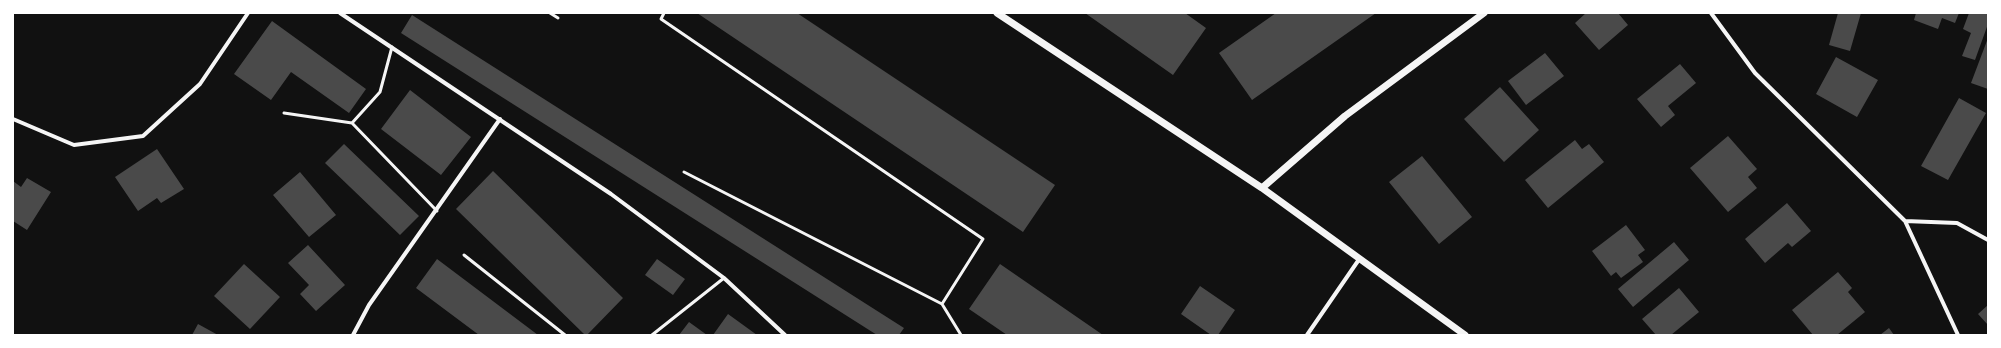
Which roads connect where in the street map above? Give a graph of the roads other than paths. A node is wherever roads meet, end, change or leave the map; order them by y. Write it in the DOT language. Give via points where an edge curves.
graph roads {
  1 [pos="248,13"];
  2 [pos="340,13"];
  3 [pos="550,13"];
  4 [pos="664,13"];
  5 [pos="997,13"];
  6 [pos="1484,13"];
  7 [pos="1711,13"];
  8 [pos="558,18"];
  9 [pos="392,47"];
  10 [pos="284,113"];
  11 [pos="13,119"];
  12 [pos="500,119"];
  13 [pos="352,123"];
  14 [pos="684,172"];
  15 [pos="1262,188"];
  16 [pos="437,210"];
  17 [pos="1904,221"];
  18 [pos="1988,240"];
  19 [pos="464,255"];
  20 [pos="1360,258"];
  21 [pos="724,278"];
  22 [pos="942,304"];
  23 [pos="353,335"];
  24 [pos="565,335"];
  25 [pos="652,335"];
  26 [pos="785,335"];
  27 [pos="961,335"];
  28 [pos="1307,335"];
  29 [pos="1465,335"];
  30 [pos="1958,335"];
  1 -- 11 [label="street" via="200,84 143,136 74,145"];
  2 -- 9 [label="street"];
  3 -- 8 [label="lane"];
  4 -- 22 [label="lane" via="660,19 983,239"];
  5 -- 15 [label="street"];
  6 -- 15 [label="street" via="1345,116"];
  7 -- 17 [label="street" via="1755,73"];
  9 -- 12 [label="street"];
  9 -- 13 [label="lane" via="380,92"];
  10 -- 13 [label="lane"];
  12 -- 16 [label="street"];
  12 -- 21 [label="street" via="611,194"];
  13 -- 16 [label="lane"];
  14 -- 22 [label="lane"];
  15 -- 20 [label="street"];
  16 -- 23 [label="street" via="369,306"];
  17 -- 18 [label="street" via="1957,223"];
  17 -- 30 [label="street"];
  19 -- 24 [label="lane"];
  20 -- 28 [label="street"];
  20 -- 29 [label="street"];
  21 -- 25 [label="lane"];
  21 -- 26 [label="street"];
  22 -- 27 [label="lane"];
}
